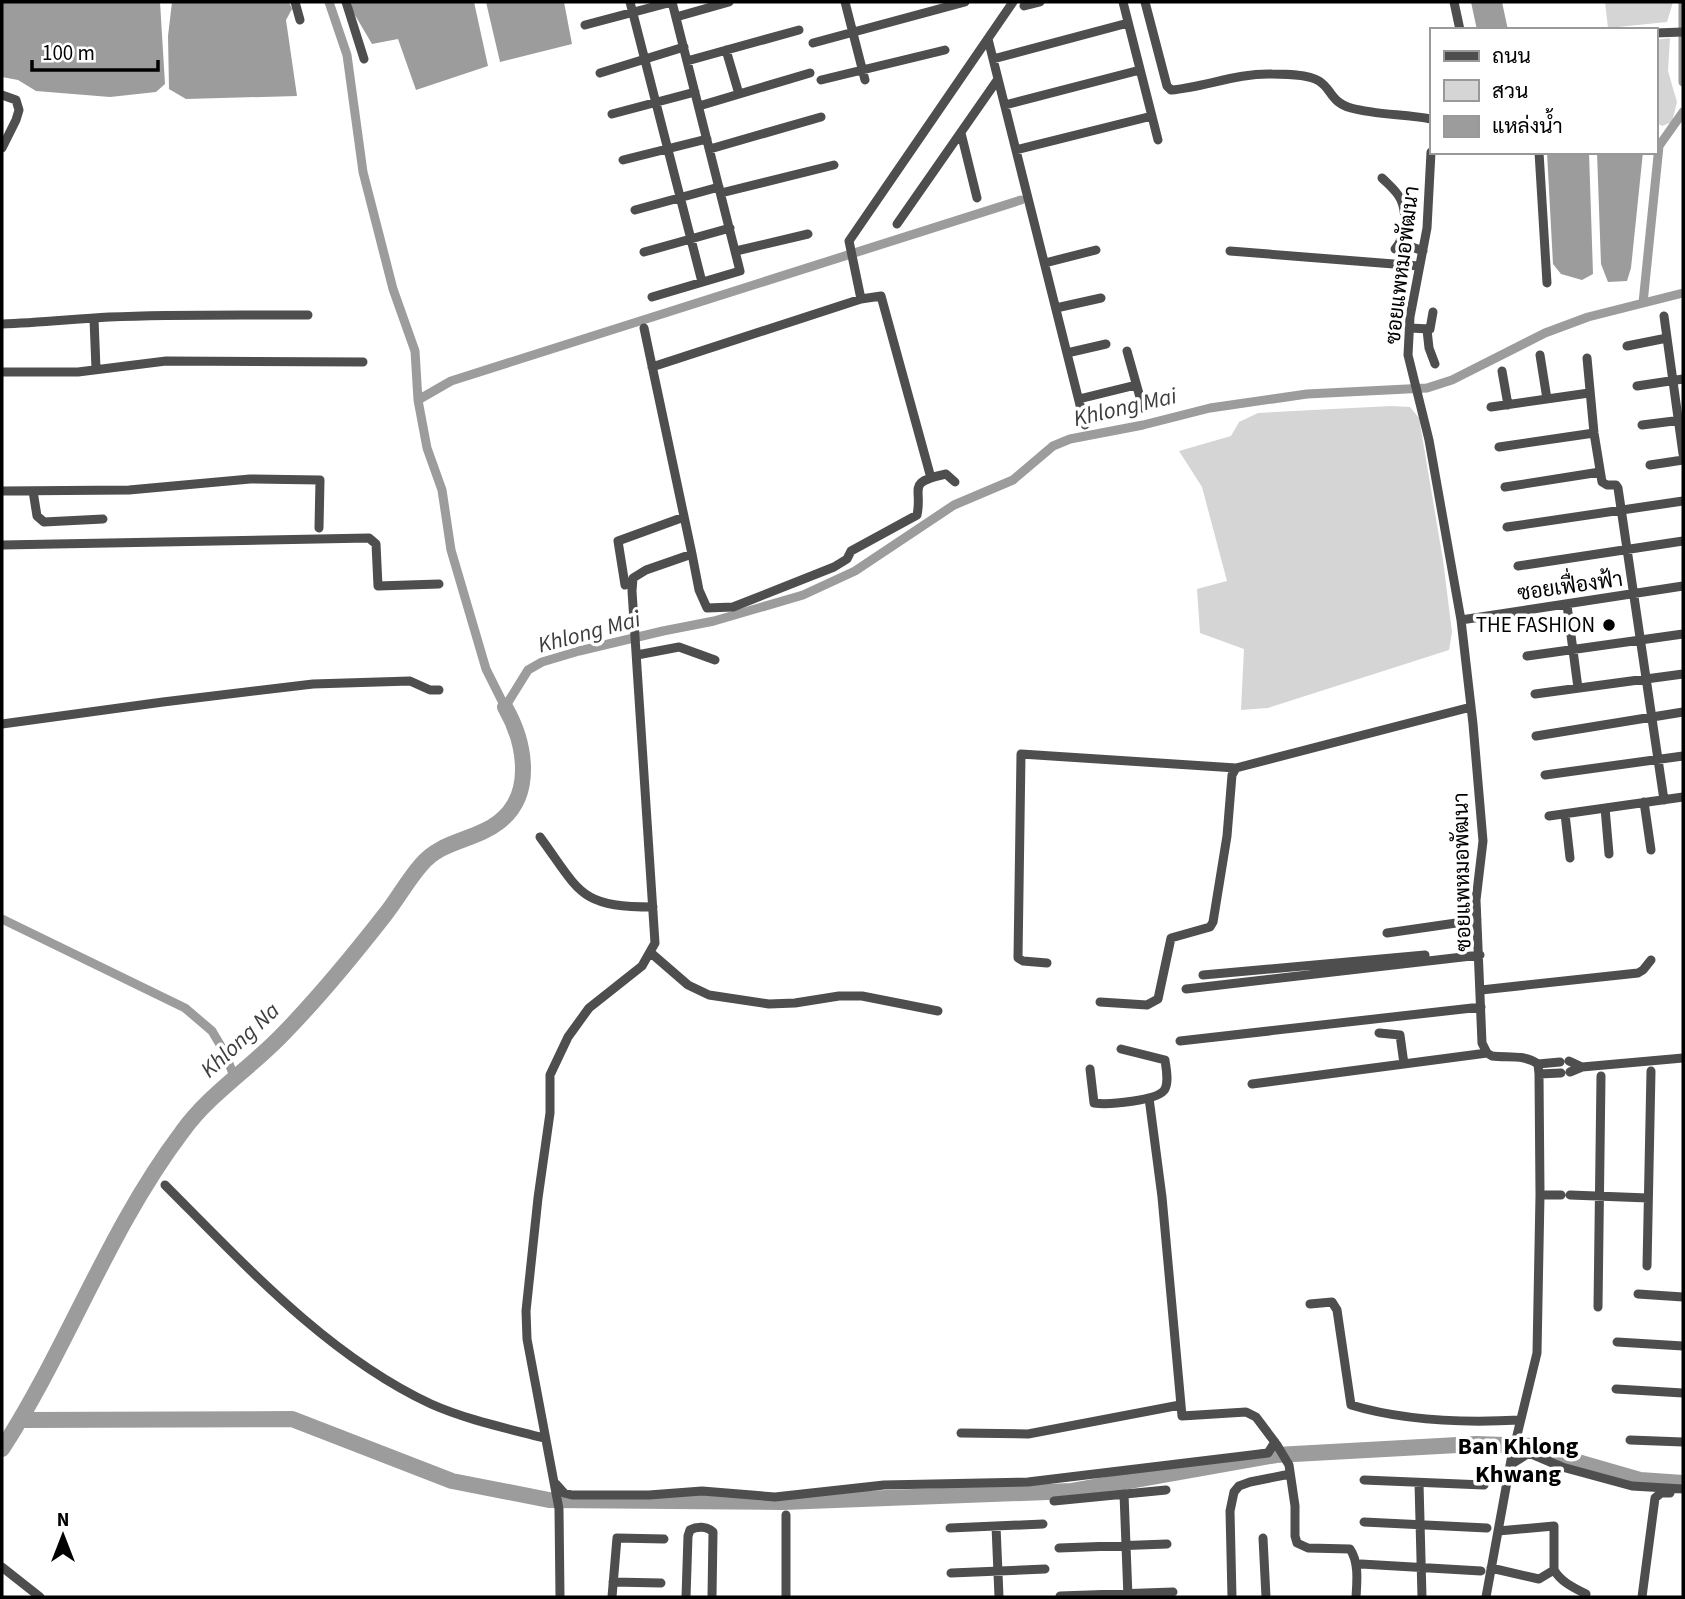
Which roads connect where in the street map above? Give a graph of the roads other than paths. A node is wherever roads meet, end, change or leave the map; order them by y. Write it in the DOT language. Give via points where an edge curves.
graph roads {
  1 [pos="295,2"];
  2 [pos="345,2"];
  3 [pos="630,2"];
  4 [pos="672,2"];
  5 [pos="729,2"];
  6 [pos="845,2"];
  7 [pos="965,2"];
  8 [pos="1013,2"];
  9 [pos="1040,2"];
  10 [pos="1123,2"];
  11 [pos="1145,2"];
  12 [pos="1454,2"];
  13 [pos="1024,6"];
  14 [pos="633,13"];
  15 [pos="676,17"];
  16 [pos="300,20"];
  17 [pos="1128,23"];
  18 [pos="585,25"];
  19 [pos="1460,28"];
  20 [pos="799,30"];
  21 [pos="853,32"];
  22 [pos="1660,32"];
  23 [pos="1683,32"];
  24 [pos="988,39"];
  25 [pos="813,43"];
  26 [pos="684,47"];
  27 [pos="726,50"];
  28 [pos="945,50"];
  29 [pos="364,59"];
  30 [pos="993,59"];
  31 [pos="645,60"];
  32 [pos="687,61"];
  33 [pos="1140,70"];
  34 [pos="600,73"];
  35 [pos="810,73"];
  36 [pos="864,75"];
  37 [pos="998,79"];
  38 [pos="821,80"];
  39 [pos="695,92"];
  40 [pos="738,94"];
  41 [pos="2,95"];
  42 [pos="656,103"];
  43 [pos="1004,105"];
  44 [pos="699,106"];
  45 [pos="612,114"];
  46 [pos="1152,116"];
  47 [pos="821,117"];
  48 [pos="1430,119"];
  49 [pos="961,133"];
  50 [pos="1158,140"];
  51 [pos="709,144"];
  52 [pos="2,148"];
  53 [pos="668,149"];
  54 [pos="1016,150"];
  55 [pos="1432,154"];
  56 [pos="1539,154"];
  57 [pos="623,160"];
  58 [pos="834,164"];
  59 [pos="1382,178"];
  60 [pos="720,190"];
  61 [pos="681,198"];
  62 [pos="977,198"];
  63 [pos="635,210"];
  64 [pos="897,224"];
  65 [pos="730,228"];
  66 [pos="808,234"];
  67 [pos="691,239"];
  68 [pos="1423,249"];
  69 [pos="1096,250"];
  70 [pos="736,251"];
  71 [pos="1230,251"];
  72 [pos="645,252"];
  73 [pos="1045,263"];
  74 [pos="1419,266"];
  75 [pos="702,282"];
  76 [pos="1547,283"];
  77 [pos="653,297"];
  78 [pos="1101,298"];
  79 [pos="861,299"];
  80 [pos="1056,308"];
  81 [pos="1433,312"];
  82 [pos="308,316"];
  83 [pos="1664,316"];
  84 [pos="94,319"];
  85 [pos="2,324"];
  86 [pos="644,328"];
  87 [pos="1409,328"];
  88 [pos="1427,330"];
  89 [pos="1667,338"];
  90 [pos="1106,344"];
  91 [pos="1627,346"];
  92 [pos="1126,351"];
  93 [pos="1067,353"];
  94 [pos="1540,355"];
  95 [pos="1587,358"];
  96 [pos="363,362"];
  97 [pos="1435,364"];
  98 [pos="652,367"];
  99 [pos="96,369"];
  100 [pos="1502,371"];
  101 [pos="2,372"];
  102 [pos="1683,379"];
  103 [pos="1673,380"];
  104 [pos="1136,384"];
  105 [pos="1637,386"];
  106 [pos="1589,393"];
  107 [pos="1079,399"];
  108 [pos="1547,399"];
  109 [pos="1508,405"];
  110 [pos="1491,407"];
  111 [pos="1143,408"];
  112 [pos="1681,420"];
  113 [pos="1085,425"];
  114 [pos="1642,425"];
  115 [pos="1594,433"];
  116 [pos="1499,447"];
  117 [pos="1683,454"];
  118 [pos="1683,460"];
  119 [pos="1650,465"];
  120 [pos="1600,472"];
  121 [pos="931,478"];
  122 [pos="955,482"];
  123 [pos="1505,487"];
  124 [pos="2,491"];
  125 [pos="33,491"];
  126 [pos="1683,501"];
  127 [pos="1621,510"];
  128 [pos="684,517"];
  129 [pos="103,519"];
  130 [pos="1507,527"];
  131 [pos="319,528"];
  132 [pos="1683,541"];
  133 [pos="2,545"];
  134 [pos="1626,550"];
  135 [pos="692,554"];
  136 [pos="1518,566"];
  137 [pos="439,584"];
  138 [pos="625,585"];
  139 [pos="1683,586"];
  140 [pos="1633,595"];
  141 [pos="1567,604"];
  142 [pos="1461,620"];
  143 [pos="1683,634"];
  144 [pos="1641,640"];
  145 [pos="1572,648"];
  146 [pos="636,650"];
  147 [pos="1527,656"];
  148 [pos="715,660"];
  149 [pos="1683,674"];
  150 [pos="1646,678"];
  151 [pos="1578,688"];
  152 [pos="439,690"];
  153 [pos="1535,694"];
  154 [pos="1471,707"];
  155 [pos="1683,712"];
  156 [pos="1652,717"];
  157 [pos="2,724"];
  158 [pos="1536,736"];
  159 [pos="1683,756"];
  160 [pos="1658,759"];
  161 [pos="1236,768"];
  162 [pos="1545,775"];
  163 [pos="1683,797"];
  164 [pos="1664,800"];
  165 [pos="1644,803"];
  166 [pos="1605,808"];
  167 [pos="1565,814"];
  168 [pos="1549,816"];
  169 [pos="540,837"];
  170 [pos="1651,850"];
  171 [pos="1609,854"];
  172 [pos="1570,858"];
  173 [pos="653,907"];
  174 [pos="1477,920"];
  175 [pos="1387,933"];
  176 [pos="1480,953"];
  177 [pos="647,959"];
  178 [pos="1651,960"];
  179 [pos="1047,963"];
  180 [pos="1203,975"];
  181 [pos="1186,989"];
  182 [pos="1481,990"];
  183 [pos="1100,1002"];
  184 [pos="1481,1007"];
  185 [pos="937,1011"];
  186 [pos="1379,1033"];
  187 [pos="1180,1041"];
  188 [pos="1121,1049"];
  189 [pos="1487,1053"];
  190 [pos="1683,1058"];
  191 [pos="1404,1064"];
  192 [pos="1582,1067"];
  193 [pos="1090,1069"];
  194 [pos="1539,1069"];
  195 [pos="1651,1072"];
  196 [pos="1601,1076"];
  197 [pos="1252,1084"];
  198 [pos="1149,1098"];
  199 [pos="165,1185"];
  200 [pos="1540,1195"];
  201 [pos="1599,1197"];
  202 [pos="1648,1198"];
  203 [pos="1647,1266"];
  204 [pos="1639,1294"];
  205 [pos="1683,1297"];
  206 [pos="1310,1304"];
  207 [pos="1598,1307"];
  208 [pos="1617,1342"];
  209 [pos="1683,1346"];
  210 [pos="1616,1389"];
  211 [pos="1683,1393"];
  212 [pos="1181,1405"];
  213 [pos="1520,1420"];
  214 [pos="961,1433"];
  215 [pos="544,1438"];
  216 [pos="1630,1440"];
  217 [pos="1683,1442"];
  218 [pos="1276,1444"];
  219 [pos="1510,1463"];
  220 [pos="1289,1470"];
  221 [pos="1364,1480"];
  222 [pos="1419,1483"];
  223 [pos="555,1485"];
  224 [pos="1484,1486"];
  225 [pos="1166,1490"];
  226 [pos="1683,1491"];
  227 [pos="1124,1494"];
  228 [pos="1054,1501"];
  229 [pos="786,1515"];
  230 [pos="1364,1522"];
  231 [pos="1043,1524"];
  232 [pos="1420,1525"];
  233 [pos="996,1526"];
  234 [pos="950,1528"];
  235 [pos="1487,1528"];
  236 [pos="1498,1531"];
  237 [pos="1263,1538"];
  238 [pos="664,1539"];
  239 [pos="1167,1544"];
  240 [pos="1126,1546"];
  241 [pos="1059,1548"];
  242 [pos="1361,1564"];
  243 [pos="2,1567"];
  244 [pos="1421,1567"];
  245 [pos="1491,1568"];
  246 [pos="1045,1569"];
  247 [pos="1554,1570"];
  248 [pos="998,1571"];
  249 [pos="1481,1571"];
  250 [pos="951,1573"];
  251 [pos="613,1582"];
  252 [pos="661,1583"];
  253 [pos="1173,1592"];
  254 [pos="1586,1594"];
  255 [pos="1060,1596"];
  256 [pos="1128,1596"];
  257 [pos="40,1597"];
  258 [pos="560,1597"];
  259 [pos="612,1597"];
  260 [pos="686,1597"];
  261 [pos="712,1597"];
  262 [pos="786,1597"];
  263 [pos="999,1597"];
  264 [pos="1233,1597"];
  265 [pos="1266,1597"];
  266 [pos="1356,1597"];
  267 [pos="1422,1597"];
  268 [pos="1486,1597"];
  269 [pos="1642,1597"];
  1 -- 16 [label="street"];
  2 -- 29 [label="street"];
  3 -- 14 [label="street"];
  4 -- 14 [label="street"];
  4 -- 15 [label="street"];
  5 -- 15 [label="street"];
  6 -- 21 [label="street"];
  7 -- 21 [label="street"];
  8 -- 24 [label="street"];
  9 -- 13 [label="street"];
  10 -- 17 [label="street"];
  11 -- 48 [label="street" via="1171,90 1257,74 1297,76 1320,82 1350,108"];
  12 -- 19 [label="street"];
  14 -- 18 [label="street"];
  14 -- 31 [label="street"];
  15 -- 26 [label="street"];
  17 -- 30 [label="street"];
  17 -- 33 [label="street"];
  20 -- 27 [label="street"];
  21 -- 25 [label="street"];
  21 -- 36 [label="street"];
  22 -- 23 [label="street"];
  24 -- 30 [label="street"];
  24 -- 79 [label="street" via="849,242"];
  26 -- 31 [label="street"];
  26 -- 32 [label="street"];
  27 -- 32 [label="street"];
  27 -- 40 [label="street"];
  28 -- 36 [label="street"];
  30 -- 37 [label="street"];
  31 -- 34 [label="street"];
  31 -- 42 [label="street"];
  32 -- 39 [label="street"];
  33 -- 43 [label="street"];
  33 -- 46 [label="street"];
  35 -- 40 [label="street"];
  36 -- 38 [label="street"];
  37 -- 43 [label="street"];
  37 -- 49 [label="street"];
  39 -- 42 [label="street"];
  39 -- 44 [label="street"];
  40 -- 44 [label="street"];
  41 -- 52 [label="street" via="16,100 19,110"];
  42 -- 45 [label="street"];
  42 -- 53 [label="street"];
  43 -- 54 [label="street"];
  44 -- 51 [label="street"];
  46 -- 50 [label="street"];
  46 -- 54 [label="street"];
  47 -- 51 [label="street"];
  49 -- 62 [label="street"];
  49 -- 64 [label="street"];
  51 -- 53 [label="street"];
  51 -- 60 [label="street"];
  53 -- 57 [label="street"];
  53 -- 61 [label="street"];
  54 -- 73 [label="street"];
  55 -- 68 [label="street, ซอยแพหมอพัฒนา"];
  56 -- 76 [label="street"];
  58 -- 60 [label="street"];
  59 -- 68 [label="street" via="1402,202 1403,234 1398,246"];
  60 -- 61 [label="street"];
  60 -- 65 [label="street"];
  61 -- 63 [label="street"];
  61 -- 67 [label="street"];
  65 -- 67 [label="street"];
  65 -- 70 [label="street"];
  66 -- 70 [label="street"];
  67 -- 72 [label="street"];
  67 -- 75 [label="street"];
  68 -- 74 [label="street, ซอยแพหมอพัฒนา"];
  69 -- 73 [label="street"];
  70 -- 75 [label="street" via="740,271"];
  71 -- 74 [label="street"];
  73 -- 80 [label="street"];
  74 -- 87 [label="street, ซอยแพหมอพัฒนา"];
  75 -- 77 [label="street"];
  78 -- 80 [label="street"];
  79 -- 98 [label="street"];
  79 -- 121 [label="street" via="881,296"];
  80 -- 93 [label="street"];
  81 -- 88 [label="street" via="1432,327"];
  82 -- 84 [label="street"];
  83 -- 89 [label="street"];
  84 -- 85 [label="street"];
  84 -- 99 [label="street"];
  86 -- 98 [label="street"];
  87 -- 88 [label="street"];
  87 -- 142 [label="street, ซอยแพหมอพัฒนา" via="1408,355 1429,440"];
  88 -- 97 [label="street"];
  89 -- 91 [label="street"];
  89 -- 103 [label="street"];
  90 -- 93 [label="street"];
  92 -- 104 [label="street"];
  93 -- 107 [label="street"];
  94 -- 108 [label="street"];
  95 -- 106 [label="street"];
  96 -- 99 [label="street" via="166,361"];
  98 -- 128 [label="street"];
  99 -- 101 [label="street"];
  100 -- 109 [label="street"];
  102 -- 103 [label="street"];
  103 -- 105 [label="street"];
  103 -- 112 [label="street"];
  104 -- 107 [label="street"];
  104 -- 111 [label="street"];
  106 -- 108 [label="street"];
  106 -- 115 [label="street"];
  107 -- 113 [label="street"];
  108 -- 109 [label="street"];
  109 -- 110 [label="street"];
  112 -- 114 [label="street"];
  112 -- 117 [label="street"];
  115 -- 116 [label="street"];
  115 -- 120 [label="street"];
  118 -- 119 [label="street"];
  120 -- 123 [label="street"];
  120 -- 127 [label="street" via="1604,484 1618,487"];
  121 -- 122 [label="street" via="946,474"];
  121 -- 135 [label="street" via="917,489 917,514 851,551 834,567 733,607 707,608"];
  124 -- 125 [label="street"];
  125 -- 129 [label="street" via="40,521"];
  125 -- 131 [label="street" via="130,490 250,479 320,480"];
  126 -- 127 [label="street"];
  127 -- 130 [label="street"];
  127 -- 134 [label="street"];
  128 -- 135 [label="street"];
  128 -- 138 [label="street" via="618,541"];
  132 -- 134 [label="street"];
  133 -- 137 [label="street" via="369,538 376,544 378,586"];
  134 -- 136 [label="street"];
  134 -- 140 [label="street"];
  135 -- 146 [label="street" via="634,578"];
  139 -- 140 [label="street, ซอยเฟื่องฟ้า"];
  140 -- 141 [label="street, ซอยเฟื่องฟ้า"];
  140 -- 144 [label="street"];
  141 -- 142 [label="street, ซอยเฟื่องฟ้า"];
  141 -- 145 [label="street"];
  142 -- 154 [label="street, ซอยแพหมอพัฒนา"];
  143 -- 144 [label="street"];
  144 -- 145 [label="street"];
  144 -- 150 [label="street"];
  145 -- 147 [label="street"];
  145 -- 151 [label="street"];
  146 -- 148 [label="street" via="680,647"];
  146 -- 173 [label="street"];
  149 -- 150 [label="street"];
  150 -- 151 [label="street"];
  150 -- 156 [label="street"];
  151 -- 153 [label="street"];
  152 -- 157 [label="street" via="410,681 294,686"];
  154 -- 161 [label="street"];
  154 -- 174 [label="street, ซอยแพหมอพัฒนา" via="1483,841"];
  155 -- 156 [label="street"];
  156 -- 158 [label="street"];
  156 -- 160 [label="street"];
  159 -- 160 [label="street"];
  160 -- 162 [label="street"];
  160 -- 164 [label="street"];
  161 -- 179 [label="street" via="1021,754 1018,958"];
  161 -- 183 [label="street" via="1213,922 1210,927 1171,938 1158,999 1153,1003"];
  163 -- 164 [label="street"];
  164 -- 165 [label="street"];
  165 -- 166 [label="street"];
  165 -- 170 [label="street"];
  166 -- 167 [label="street"];
  166 -- 171 [label="street"];
  167 -- 168 [label="street"];
  167 -- 172 [label="street"];
  169 -- 173 [label="street" via="580,892 595,902"];
  173 -- 177 [label="street" via="655,937"];
  174 -- 175 [label="street"];
  174 -- 176 [label="street, ซอยแพหมอพัฒนา"];
  176 -- 180 [label="street"];
  176 -- 181 [label="street"];
  176 -- 182 [label="street, ซอยแพหมอพัฒนา"];
  177 -- 185 [label="street" via="709,995 769,1004 862,996"];
  177 -- 215 [label="street" via="589,1008 568,1037 550,1075 550,1112 526,1297 527,1339"];
  178 -- 182 [label="street" via="1637,973"];
  182 -- 184 [label="street, ซอยแพหมอพัฒนา"];
  184 -- 187 [label="street"];
  184 -- 189 [label="street, ซอยแพหมอพัฒนา" via="1482,1043"];
  186 -- 191 [label="street" via="1400,1035"];
  188 -- 198 [label="street" via="1165,1060 1165,1089"];
  189 -- 191 [label="street"];
  189 -- 194 [label="street" via="1526,1057"];
  190 -- 192 [label="street"];
  191 -- 197 [label="street"];
  192 -- 194 [label="street" via="1565,1072"];
  192 -- 194 [label="street" via="1564,1061"];
  193 -- 198 [label="street" via="1094,1103"];
  194 -- 200 [label="street"];
  195 -- 202 [label="street"];
  196 -- 201 [label="street"];
  198 -- 212 [label="street"];
  199 -- 215 [label="street" via="248,1268 373,1371 433,1405"];
  200 -- 201 [label="street"];
  200 -- 213 [label="street" via="1537,1353"];
  201 -- 202 [label="street"];
  201 -- 207 [label="street"];
  202 -- 203 [label="street"];
  204 -- 205 [label="street"];
  206 -- 213 [label="street" via="1332,1302 1337,1310 1351,1405 1417,1417"];
  208 -- 209 [label="street"];
  210 -- 211 [label="street"];
  212 -- 214 [label="street" via="1028,1434"];
  212 -- 218 [label="street" via="1182,1416 1251,1413"];
  213 -- 219 [label="street"];
  215 -- 223 [label="street"];
  216 -- 217 [label="street"];
  218 -- 220 [label="street"];
  218 -- 223 [label="street" via="1268,1453 1056,1479 884,1485 775,1497 702,1492 572,1495"];
  219 -- 226 [label="street" via="1529,1453 1625,1484"];
  219 -- 236 [label="street"];
  220 -- 264 [label="street" via="1239,1486 1234,1492 1230,1511"];
  220 -- 266 [label="street" via="1297,1543 1308,1548 1350,1549"];
  221 -- 222 [label="street"];
  222 -- 224 [label="street"];
  222 -- 232 [label="street"];
  223 -- 258 [label="street"];
  225 -- 227 [label="street"];
  226 -- 269 [label="street" via="1655,1498"];
  227 -- 228 [label="street"];
  227 -- 240 [label="street"];
  229 -- 262 [label="street"];
  230 -- 232 [label="street"];
  231 -- 233 [label="street"];
  232 -- 235 [label="street"];
  232 -- 244 [label="street"];
  233 -- 234 [label="street"];
  233 -- 248 [label="street"];
  236 -- 245 [label="street"];
  236 -- 247 [label="street" via="1554,1526"];
  237 -- 265 [label="street"];
  238 -- 251 [label="street" via="617,1538"];
  239 -- 240 [label="street"];
  240 -- 241 [label="street"];
  240 -- 256 [label="street"];
  242 -- 244 [label="street"];
  243 -- 257 [label="street"];
  244 -- 249 [label="street"];
  244 -- 267 [label="street"];
  245 -- 247 [label="street" via="1539,1579"];
  245 -- 268 [label="street"];
  246 -- 248 [label="street"];
  247 -- 254 [label="street"];
  248 -- 250 [label="street"];
  248 -- 263 [label="street"];
  251 -- 252 [label="street"];
  251 -- 259 [label="street"];
  253 -- 256 [label="street"];
  255 -- 256 [label="street"];
  260 -- 261 [label="street" via="688,1536 695,1528 708,1528 713,1532"];
}
